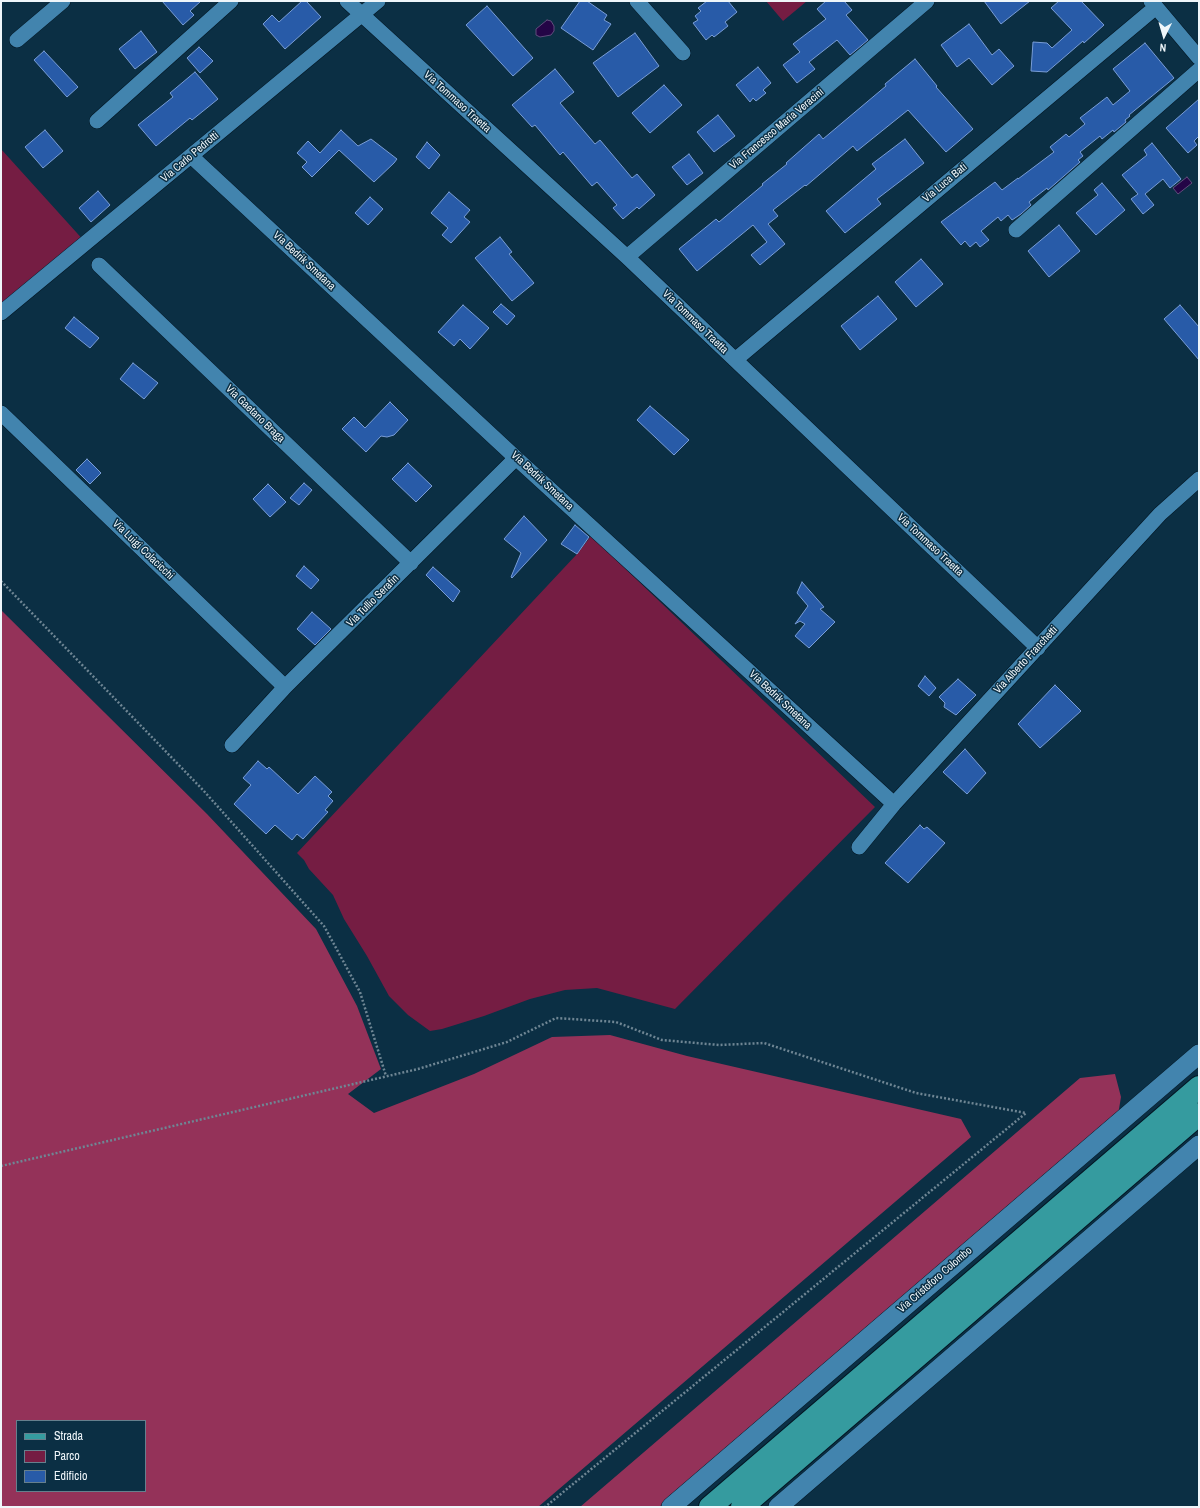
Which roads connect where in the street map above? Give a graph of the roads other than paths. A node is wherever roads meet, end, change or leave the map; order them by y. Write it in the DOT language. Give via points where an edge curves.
graph roads {
  1 [pos="63,1"];
  2 [pos="230,1"];
  3 [pos="347,1"];
  4 [pos="378,1"];
  5 [pos="637,1"];
  6 [pos="927,1"];
  7 [pos="1153,4"];
  8 [pos="362,15"];
  9 [pos="17,40"];
  10 [pos="683,53"];
  11 [pos="1199,58"];
  12 [pos="1199,70"];
  13 [pos="96,120"];
  14 [pos="191,156"];
  15 [pos="1016,230"];
  16 [pos="627,257"];
  17 [pos="100,265"];
  18 [pos="1,313"];
  19 [pos="735,360"];
  20 [pos="1,413"];
  21 [pos="516,458"];
  22 [pos="1199,479"];
  23 [pos="411,563"];
  24 [pos="1038,648"];
  25 [pos="285,688"];
  26 [pos="232,745"];
  27 [pos="894,804"];
  28 [pos="859,847"];
  29 [pos="1199,1054"];
  30 [pos="1199,1087"];
  31 [pos="1199,1114"];
  32 [pos="1199,1145"];
  33 [pos="671,1507"];
  34 [pos="710,1507"];
  35 [pos="742,1507"];
  36 [pos="778,1507"];
  1 -- 9 [label="street"];
  2 -- 13 [label="street"];
  3 -- 8 [label="street, Via Tommaso Traetta"];
  4 -- 8 [label="street, Via Carlo Pedrotti"];
  5 -- 10 [label="street"];
  6 -- 16 [label="street, Via Francesco Maria Veracini"];
  7 -- 11 [label="street"];
  7 -- 19 [label="street, Via Luca Bati"];
  8 -- 14 [label="street, Via Carlo Pedrotti"];
  8 -- 16 [label="street, Via Tommaso Traetta"];
  12 -- 15 [label="street"];
  14 -- 18 [label="street, Via Carlo Pedrotti"];
  14 -- 21 [label="street, Via Bedrik Smetana"];
  16 -- 19 [label="street, Via Tommaso Traetta"];
  17 -- 23 [label="street, Via Gaetano Braga"];
  19 -- 24 [label="street, Via Tommaso Traetta"];
  20 -- 25 [label="street, Via Luigi Colacicchi"];
  21 -- 23 [label="street, Via Tullio Serafin"];
  21 -- 27 [label="street, Via Bedrik Smetana"];
  22 -- 24 [label="street, Via Alberto Franchetti" via="1160,514"];
  23 -- 25 [label="street, Via Tullio Serafin"];
  24 -- 27 [label="street, Via Alberto Franchetti"];
  25 -- 26 [label="street, Via Tullio Serafin"];
  27 -- 28 [label="street, Via Alberto Franchetti"];
  29 -- 33 [label="street, Via Cristoforo Colombo"];
  30 -- 34 [label="main road"];
  31 -- 35 [label="main road"];
  32 -- 36 [label="street"];
}
